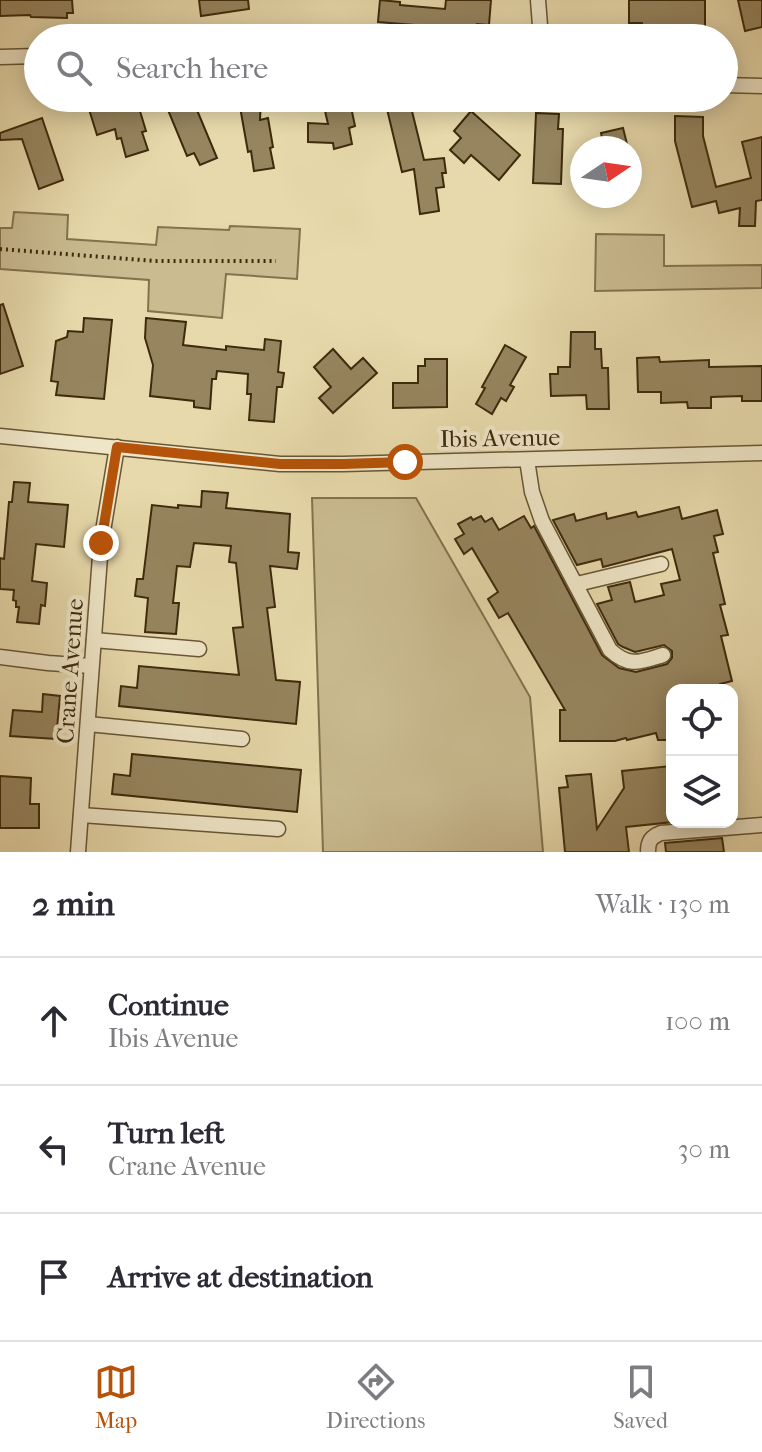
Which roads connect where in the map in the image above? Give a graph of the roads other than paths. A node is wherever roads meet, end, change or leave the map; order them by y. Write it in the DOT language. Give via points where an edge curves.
graph roads {
  1 [pos="538,0"];
  2 [pos="540,24"];
  3 [pos="24,56"];
  4 [pos="0,57"];
  5 [pos="738,85"];
  6 [pos="762,86"];
  7 [pos="0,436"];
  8 [pos="117,447"];
  9 [pos="762,453"];
  10 [pos="527,460"];
  11 [pos="661,564"];
  12 [pos="577,584"];
  13 [pos="94,640"];
  14 [pos="199,649"];
  15 [pos="663,655"];
  16 [pos="0,657"];
  17 [pos="91,666"];
  18 [pos="88,724"];
  19 [pos="242,739"];
  20 [pos="81,815"];
  21 [pos="762,825"];
  22 [pos="278,829"];
  23 [pos="78,852"];
  24 [pos="648,852"];
  1 -- 2 [label="street"];
  3 -- 4 [label="street"];
  5 -- 6 [label="street"];
  7 -- 8 [label="street, Ibis Avenue"];
  8 -- 10 [label="street, Ibis Avenue" via="280,464"];
  8 -- 13 [label="street, Crane Avenue" via="101,543"];
  9 -- 10 [label="street, Ibis Avenue"];
  10 -- 12 [label="street" via="535,506"];
  11 -- 12 [label="street"];
  12 -- 15 [label="street" via="619,658 630,663"];
  13 -- 14 [label="street"];
  13 -- 17 [label="street, Crane Avenue"];
  16 -- 17 [label="street"];
  17 -- 18 [label="street, Crane Avenue"];
  18 -- 19 [label="street"];
  18 -- 20 [label="street, Crane Avenue"];
  20 -- 22 [label="street"];
  20 -- 23 [label="street, Crane Avenue"];
  21 -- 24 [label="street" via="661,833 649,841"];
}
